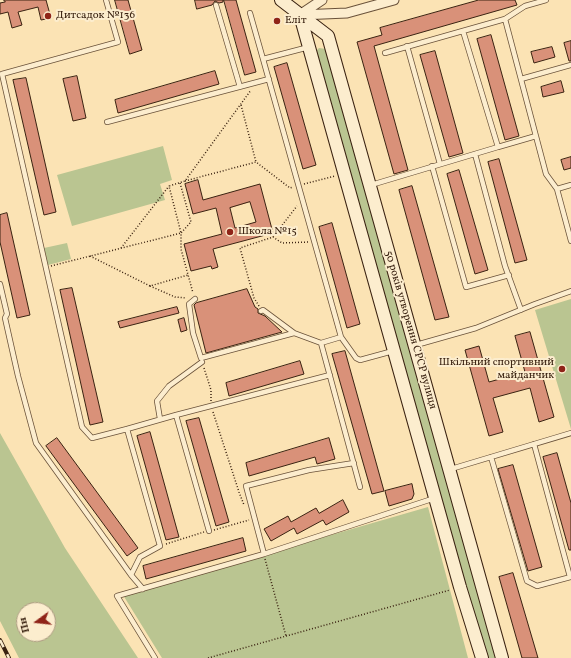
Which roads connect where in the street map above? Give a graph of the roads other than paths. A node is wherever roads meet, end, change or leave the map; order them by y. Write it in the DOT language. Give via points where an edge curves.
graph roads {
  1 [pos="106,0"];
  2 [pos="281,0"];
  3 [pos="322,0"];
  4 [pos="394,0"];
  5 [pos="546,0"];
  6 [pos="216,5"];
  7 [pos="250,13"];
  8 [pos="300,15"];
  9 [pos="505,19"];
  10 [pos="463,31"];
  11 [pos="407,46"];
  12 [pos="309,47"];
  13 [pos="385,53"];
  14 [pos="263,59"];
  15 [pos="571,65"];
  16 [pos="1,76"];
  17 [pos="269,79"];
  18 [pos="521,79"];
  19 [pos="240,87"];
  20 [pos="107,122"];
  21 [pos="536,136"];
  22 [pos="498,147"];
  23 [pos="475,154"];
  24 [pos="440,164"];
  25 [pos="432,166"];
  26 [pos="571,185"];
  27 [pos="370,186"];
  28 [pos="557,189"];
  29 [pos="571,241"];
  30 [pos="508,275"];
  31 [pos="0,284"];
  32 [pos="571,291"];
  33 [pos="195,299"];
  34 [pos="521,310"];
  35 [pos="262,311"];
  36 [pos="294,333"];
  37 [pos="341,337"];
  38 [pos="321,343"];
  39 [pos="414,345"];
  40 [pos="395,351"];
  41 [pos="202,362"];
  42 [pos="330,375"];
  43 [pos="176,415"];
  44 [pos="160,419"];
  45 [pos="127,429"];
  46 [pos="571,433"];
  47 [pos="534,444"];
  48 [pos="491,457"];
  49 [pos="354,463"];
  50 [pos="449,470"];
  51 [pos="360,487"];
  52 [pos="436,498"];
  53 [pos="209,531"];
  54 [pos="264,554"];
  55 [pos="131,574"];
  56 [pos="571,577"];
  57 [pos="143,589"];
  58 [pos="155,658"];
  59 [pos="482,658"];
  60 [pos="502,658"];
  1 -- 16 [label="lane" via="118,42"];
  2 -- 8 [label="main road, 50 років утворення СРСР вулиця"];
  3 -- 8 [label="street"];
  4 -- 8 [label="street" via="347,13"];
  5 -- 9 [label="lane" via="525,6"];
  6 -- 19 [label="lane"];
  7 -- 14 [label="lane"];
  8 -- 12 [label="main road, 50 років утворення СРСР вулиця"];
  8 -- 27 [label="main road, 50 років утворення СРСР вулиця" via="328,36"];
  9 -- 10 [label="lane"];
  9 -- 18 [label="lane"];
  10 -- 11 [label="lane"];
  10 -- 22 [label="lane"];
  11 -- 13 [label="lane"];
  11 -- 24 [label="lane"];
  12 -- 14 [label="lane"];
  12 -- 40 [label="main road, 50 років утворення СРСР вулиця"];
  14 -- 17 [label="lane"];
  15 -- 18 [label="lane"];
  16 -- 45 [label="lane" via="82,427 92,438"];
  17 -- 19 [label="lane"];
  17 -- 37 [label="lane"];
  18 -- 21 [label="lane"];
  19 -- 20 [label="lane"];
  21 -- 22 [label="lane"];
  21 -- 28 [label="lane" via="546,174"];
  22 -- 23 [label="lane"];
  23 -- 24 [label="lane"];
  23 -- 30 [label="lane"];
  24 -- 25 [label="lane"];
  25 -- 27 [label="lane"];
  25 -- 30 [label="lane" via="466,287"];
  26 -- 28 [label="lane"];
  27 -- 39 [label="main road, 50 років утворення СРСР вулиця"];
  28 -- 29 [label="lane"];
  30 -- 34 [label="lane"];
  31 -- 55 [label="lane" via="18,376 36,443"];
  32 -- 34 [label="lane"];
  33 -- 36 [label="lane" via="189,304 193,333 201,358"];
  34 -- 39 [label="lane" via="476,328"];
  35 -- 36 [label="lane"];
  36 -- 38 [label="lane"];
  37 -- 38 [label="lane"];
  37 -- 40 [label="lane" via="360,360"];
  38 -- 42 [label="lane"];
  39 -- 50 [label="main road, 50 років утворення СРСР вулиця"];
  40 -- 52 [label="main road, 50 років утворення СРСР вулиця"];
  41 -- 44 [label="lane" via="169,386 157,401"];
  42 -- 43 [label="lane"];
  42 -- 49 [label="lane"];
  43 -- 44 [label="lane"];
  43 -- 53 [label="lane"];
  44 -- 45 [label="lane"];
  45 -- 55 [label="lane" via="160,546 140,557"];
  46 -- 47 [label="lane"];
  47 -- 48 [label="lane"];
  47 -- 56 [label="lane"];
  48 -- 50 [label="lane"];
  48 -- 56 [label="lane" via="527,581 537,586"];
  49 -- 51 [label="lane"];
  49 -- 54 [label="lane" via="309,470 246,486"];
  50 -- 60 [label="main road, 50 років утворення СРСР вулиця"];
  52 -- 54 [label="lane"];
  52 -- 59 [label="main road, 50 років утворення СРСР вулиця"];
  54 -- 57 [label="lane"];
  55 -- 57 [label="lane"];
  57 -- 58 [label="lane" via="117,596"];
}
